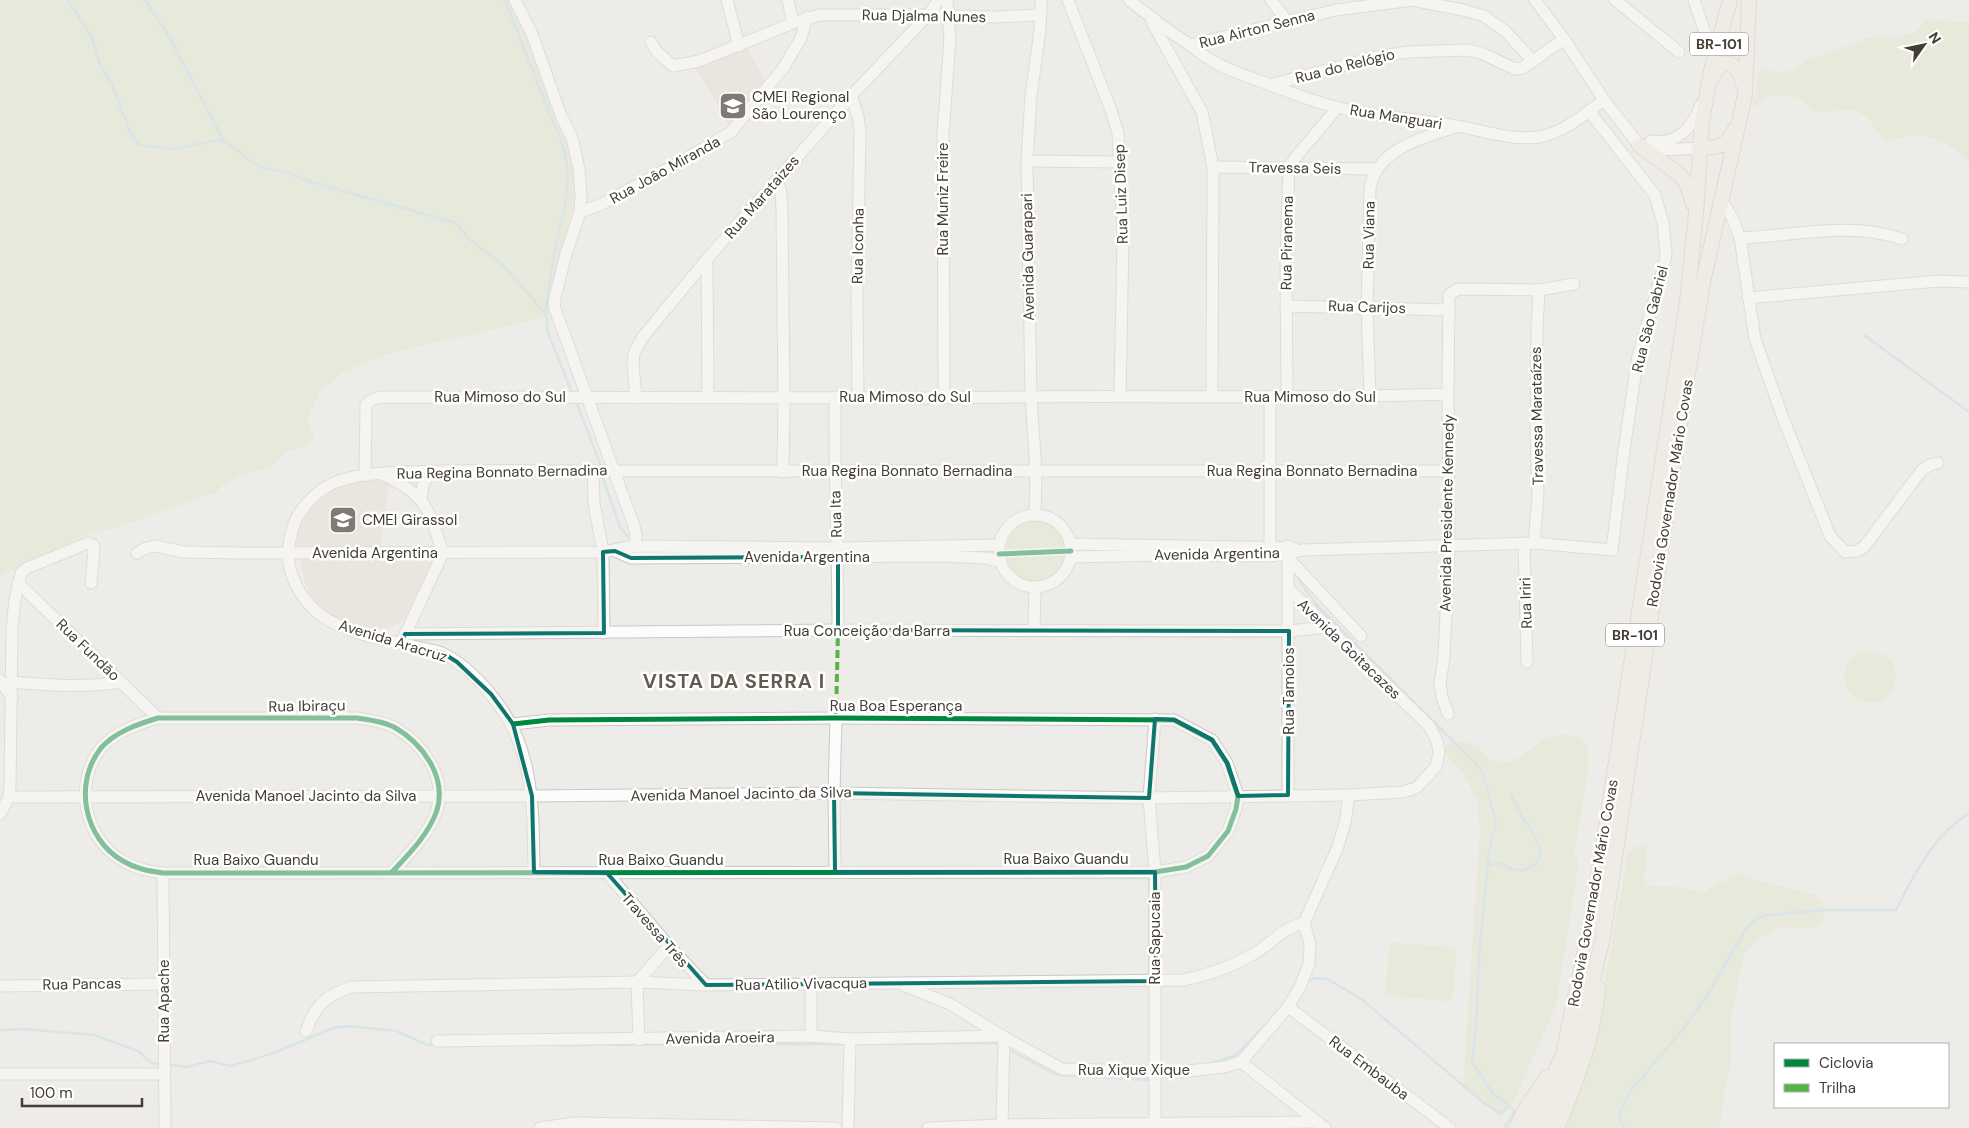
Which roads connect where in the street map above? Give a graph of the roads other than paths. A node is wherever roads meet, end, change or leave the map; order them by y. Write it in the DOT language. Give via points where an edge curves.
graph roads {
  1 [pos="515,0"];
  2 [pos="727,0"];
  3 [pos="788,0"];
  4 [pos="940,0"];
  5 [pos="946,0"];
  6 [pos="1041,0"];
  7 [pos="1068,0"];
  8 [pos="1129,0"];
  9 [pos="1271,0"];
  10 [pos="1535,0"];
  11 [pos="1615,0"];
  12 [pos="1694,0"];
  13 [pos="1730,0"];
  14 [pos="1749,0"];
  15 [pos="928,15"];
  16 [pos="1041,15"];
  17 [pos="1148,15"];
  18 [pos="947,16"];
  19 [pos="807,17"];
  20 [pos="1287,21"];
  21 [pos="793,22"];
  22 [pos="1705,34"];
  23 [pos="1564,39"];
  24 [pos="651,42"];
  25 [pos="1190,45"];
  26 [pos="739,46"];
  27 [pos="1679,52"];
  28 [pos="1533,62"];
  29 [pos="1270,85"];
  30 [pos="1708,87"];
  31 [pos="1745,95"];
  32 [pos="851,96"];
  33 [pos="1604,100"];
  34 [pos="1338,108"];
  35 [pos="1589,111"];
  36 [pos="1742,117"];
  37 [pos="1458,126"];
  38 [pos="1628,131"];
  39 [pos="1639,145"];
  40 [pos="1699,148"];
  41 [pos="1026,161"];
  42 [pos="1120,162"];
  43 [pos="1214,167"];
  44 [pos="1289,167"];
  45 [pos="1377,169"];
  46 [pos="777,179"];
  47 [pos="1721,199"];
  48 [pos="580,212"];
  49 [pos="1696,214"];
  50 [pos="1740,238"];
  51 [pos="1902,239"];
  52 [pos="707,259"];
  53 [pos="1969,282"];
  54 [pos="1574,284"];
  55 [pos="1539,290"];
  56 [pos="1748,298"];
  57 [pos="1286,306"];
  58 [pos="1367,307"];
  59 [pos="1448,310"];
  60 [pos="1448,394"];
  61 [pos="1031,396"];
  62 [pos="1212,396"];
  63 [pos="1286,396"];
  64 [pos="708,397"];
  65 [pos="835,397"];
  66 [pos="858,397"];
  67 [pos="1120,397"];
  68 [pos="1370,397"];
  69 [pos="586,398"];
  70 [pos="636,398"];
  71 [pos="784,398"];
  72 [pos="944,398"];
  73 [pos="1270,398"];
  74 [pos="1938,463"];
  75 [pos="431,471"];
  76 [pos="612,471"];
  77 [pos="834,471"];
  78 [pos="1036,471"];
  79 [pos="1270,471"];
  80 [pos="1449,471"];
  81 [pos="593,472"];
  82 [pos="783,472"];
  83 [pos="380,473"];
  84 [pos="365,475"];
  85 [pos="421,499"];
  86 [pos="1035,515"];
  87 [pos="1529,543"];
  88 [pos="1070,544"];
  89 [pos="1000,545"];
  90 [pos="635,546"];
  91 [pos="1449,546"];
  92 [pos="1612,550"];
  93 [pos="615,551"];
  94 [pos="1270,551"];
  95 [pos="288,552"];
  96 [pos="603,552"];
  97 [pos="137,553"];
  98 [pos="443,553"];
  99 [pos="838,553"];
  100 [pos="1288,553"];
  101 [pos="1071,557"];
  102 [pos="1000,561"];
  103 [pos="18,583"];
  104 [pos="91,583"];
  105 [pos="1035,588"];
  106 [pos="1288,588"];
  107 [pos="1329,627"];
  108 [pos="838,630"];
  109 [pos="1034,630"];
  110 [pos="1289,631"];
  111 [pos="604,633"];
  112 [pos="1362,636"];
  113 [pos="403,639"];
  114 [pos="1527,662"];
  115 [pos="0,680"];
  116 [pos="12,682"];
  117 [pos="121,682"];
  118 [pos="12,698"];
  119 [pos="1448,714"];
  120 [pos="158,718"];
  121 [pos="836,718"];
  122 [pos="1155,719"];
  123 [pos="513,724"];
  124 [pos="1437,741"];
  125 [pos="834,793"];
  126 [pos="440,795"];
  127 [pos="1288,795"];
  128 [pos="1348,795"];
  129 [pos="85,796"];
  130 [pos="532,796"];
  131 [pos="1238,796"];
  132 [pos="9,797"];
  133 [pos="1149,798"];
  134 [pos="0,814"];
  135 [pos="392,872"];
  136 [pos="534,872"];
  137 [pos="836,872"];
  138 [pos="1155,872"];
  139 [pos="163,873"];
  140 [pos="606,873"];
  141 [pos="1304,923"];
  142 [pos="669,946"];
  143 [pos="1156,981"];
  144 [pos="637,982"];
  145 [pos="899,983"];
  146 [pos="165,984"];
  147 [pos="811,984"];
  148 [pos="706,985"];
  149 [pos="0,986"];
  150 [pos="1288,1007"];
  151 [pos="306,1031"];
  152 [pos="811,1036"];
  153 [pos="1003,1036"];
  154 [pos="639,1040"];
  155 [pos="437,1041"];
  156 [pos="850,1043"];
  157 [pos="1241,1062"];
  158 [pos="1154,1073"];
  159 [pos="0,1074"];
  160 [pos="164,1074"];
  161 [pos="1300,1108"];
  162 [pos="1545,1120"];
  163 [pos="1296,1122"];
  164 [pos="1002,1125"];
  165 [pos="1321,1125"];
  166 [pos="1155,1126"];
  167 [pos="165,1128"];
  168 [pos="540,1128"];
  169 [pos="836,1128"];
  170 [pos="848,1128"];
  171 [pos="928,1128"];
  172 [pos="1450,1128"];
  173 [pos="1516,1128"];
  174 [pos="1530,1128"];
  1 -- 48 [label="street" via="532,34 575,148"];
  2 -- 26 [label="street"];
  3 -- 21 [label="street"];
  4 -- 15 [label="street, Rua Marataizes"];
  5 -- 18 [label="street, Rua Muniz Freire"];
  6 -- 16 [label="street, Avenida Guarapari"];
  7 -- 42 [label="street, Rua Luiz Disep" via="1111,110 1118,133"];
  8 -- 17 [label="street, Rua Airton Senna"];
  9 -- 20 [label="street"];
  10 -- 23 [label="street"];
  11 -- 27 [label="street"];
  12 -- 22 [label="street"];
  13 -- 30 [label="main road, Rodovia Governador Mário Covas / BR-101"];
  14 -- 31 [label="main road, Rodovia Governador Mário Covas / BR-101"];
  15 -- 18 [label="street, Rua Djalma Nunes"];
  15 -- 19 [label="street, Rua Djalma Nunes"];
  15 -- 32 [label="street, Rua Marataizes"];
  16 -- 18 [label="street, Rua Djalma Nunes"];
  16 -- 41 [label="street, Avenida Guarapari"];
  17 -- 25 [label="street, Rua Airton Senna"];
  17 -- 43 [label="street" via="1202,112"];
  18 -- 72 [label="street, Rua Muniz Freire" via="950,39 942,161"];
  19 -- 21 [label="street, Rua Djalma Nunes"];
  19 -- 48 [label="street, Rua João Miranda" via="802,38 784,67 731,132 602,204"];
  20 -- 25 [label="street, Rua Airton Senna"];
  20 -- 28 [label="street, Rua Airton Senna" via="1336,10 1412,0 1427,2 1489,18"];
  21 -- 26 [label="street, Rua Djalma Nunes"];
  23 -- 28 [label="street"];
  23 -- 33 [label="street"];
  24 -- 26 [label="street, Rua Djalma Nunes" via="673,66 699,62"];
  25 -- 29 [label="street, Rua Manguari" via="1214,64"];
  28 -- 29 [label="street, Rua do Relógio" via="1515,69 1467,50 1407,52 1376,56"];
  29 -- 34 [label="street, Rua Manguari"];
  30 -- 31 [label="main road" via="1719,67 1734,64"];
  30 -- 38 [label="street" via="1693,124 1679,137 1658,142 1642,139"];
  30 -- 40 [label="main road, Rodovia Governador Mário Covas / BR-101"];
  31 -- 36 [label="main road, Rodovia Governador Mário Covas / BR-101"];
  32 -- 46 [label="street, Rua Marataizes"];
  32 -- 66 [label="street, Rua Iconha" via="860,130"];
  33 -- 35 [label="street, Rua Manguari"];
  33 -- 38 [label="street"];
  34 -- 37 [label="street, Rua Manguari"];
  34 -- 44 [label="street"];
  35 -- 37 [label="street, Rua Manguari" via="1558,131 1540,137 1523,138"];
  35 -- 92 [label="street, Rua São Gabriel" via="1655,195 1663,224 1666,254 1638,356"];
  36 -- 40 [label="main road" via="1731,137 1720,147"];
  36 -- 47 [label="main road, Rodovia Governador Mário Covas / BR-101"];
  37 -- 45 [label="street, Rua Viana" via="1410,143 1395,151"];
  38 -- 39 [label="street"];
  39 -- 40 [label="street" via="1660,150"];
  39 -- 49 [label="main road" via="1680,175 1687,185"];
  40 -- 49 [label="main road, Rodovia Governador Mário Covas / BR-101"];
  41 -- 42 [label="street"];
  41 -- 61 [label="street, Avenida Guarapari"];
  42 -- 67 [label="street, Rua Luiz Disep" via="1123,238"];
  43 -- 44 [label="street, Travessa Seis"];
  43 -- 62 [label="street"];
  44 -- 45 [label="street, Travessa Seis"];
  44 -- 57 [label="street, Rua Piranema"];
  45 -- 58 [label="street, Rua Viana" via="1370,188"];
  46 -- 52 [label="street, Rua Marataizes"];
  46 -- 71 [label="street" via="782,209"];
  47 -- 50 [label="street"];
  47 -- 162 [label="main road, Rodovia Governador Mário Covas / BR-101" via="1703,282 1682,410 1603,937 1577,1047"];
  48 -- 69 [label="street" via="566,254 554,309"];
  49 -- 162 [label="main road, Rodovia Governador Mário Covas / BR-101" via="1687,302 1592,917 1563,1054"];
  50 -- 51 [label="street" via="1865,230"];
  50 -- 56 [label="street"];
  52 -- 64 [label="street"];
  52 -- 70 [label="street, Rua Marataizes" via="637,345 633,365"];
  53 -- 56 [label="street" via="1938,281"];
  54 -- 55 [label="street"];
  55 -- 59 [label="street" via="1458,289 1449,295"];
  55 -- 87 [label="street, Travessa Marataízes" via="1538,494"];
  56 -- 74 [label="street" via="1755,339 1783,418 1830,536 1845,552 1864,547 1922,470"];
  57 -- 58 [label="street, Rua Carijos"];
  57 -- 63 [label="street, Rua Piranema"];
  58 -- 59 [label="street, Rua Carijos"];
  58 -- 68 [label="street, Rua Viana"];
  59 -- 60 [label="street, Avenida Presidente Kennedy"];
  60 -- 68 [label="street, Rua Mimoso do Sul"];
  60 -- 80 [label="street, Avenida Presidente Kennedy"];
  61 -- 67 [label="street, Rua Mimoso do Sul"];
  61 -- 72 [label="street, Rua Mimoso do Sul"];
  61 -- 78 [label="street, Avenida Guarapari"];
  62 -- 67 [label="street, Rua Mimoso do Sul"];
  62 -- 73 [label="street, Rua Mimoso do Sul"];
  63 -- 68 [label="street, Rua Mimoso do Sul"];
  63 -- 73 [label="street, Rua Mimoso do Sul"];
  64 -- 70 [label="street, Rua Mimoso do Sul"];
  64 -- 71 [label="street, Rua Mimoso do Sul"];
  65 -- 66 [label="street, Rua Mimoso do Sul"];
  65 -- 71 [label="street, Rua Mimoso do Sul"];
  65 -- 77 [label="street, Rua Ita"];
  66 -- 72 [label="street, Rua Mimoso do Sul"];
  69 -- 70 [label="street, Rua Mimoso do Sul"];
  69 -- 76 [label="street"];
  69 -- 84 [label="street, Rua Mimoso do Sul" via="380,397 366,406"];
  71 -- 82 [label="street"];
  73 -- 79 [label="street"];
  75 -- 81 [label="street, Rua Regina Bonnato Bernadina"];
  75 -- 83 [label="street, Rua Regina Bonnato Bernadina"];
  75 -- 85 [label="street" via="423,485"];
  76 -- 81 [label="street, Rua Regina Bonnato Bernadina"];
  76 -- 82 [label="street, Rua Regina Bonnato Bernadina"];
  76 -- 90 [label="street" via="635,530"];
  77 -- 78 [label="street, Rua Regina Bonnato Bernadina"];
  77 -- 82 [label="street, Rua Regina Bonnato Bernadina"];
  77 -- 99 [label="street, Rua Ita"];
  78 -- 79 [label="street, Rua Regina Bonnato Bernadina"];
  78 -- 86 [label="street, Avenida Guarapari"];
  79 -- 80 [label="street, Rua Regina Bonnato Bernadina"];
  79 -- 94 [label="street"];
  80 -- 91 [label="street, Avenida Presidente Kennedy"];
  81 -- 96 [label="street" via="594,503"];
  83 -- 84 [label="street, Rua Regina Bonnato Bernadina"];
  83 -- 85 [label="street"];
  84 -- 95 [label="street, Rua Regina Bonnato Bernadina" via="336,482 315,496 295,521"];
  85 -- 98 [label="street"];
  86 -- 88 [label="street" via="1060,524"];
  86 -- 89 [label="street" via="1022,517 1011,524 1002,535"];
  87 -- 91 [label="street, Avenida Argentina"];
  87 -- 92 [label="street, Avenida Argentina"];
  87 -- 114 [label="street, Rua Iriri"];
  88 -- 94 [label="street, Avenida Argentina"];
  88 -- 101 [label="street"];
  89 -- 99 [label="street, Avenida Argentina"];
  89 -- 102 [label="street"];
  90 -- 93 [label="street, Avenida Argentina"];
  90 -- 99 [label="street, Avenida Argentina"];
  91 -- 100 [label="street, Avenida Argentina"];
  91 -- 119 [label="street, Avenida Presidente Kennedy" via="1440,683"];
  93 -- 96 [label="street, Avenida Argentina"];
  93 -- 99 [label="street, Avenida Argentina" via="631,558"];
  94 -- 100 [label="street, Avenida Argentina"];
  94 -- 101 [label="street, Avenida Argentina"];
  95 -- 97 [label="street, Avenida Argentina" via="184,552 155,546"];
  95 -- 98 [label="street, Avenida Argentina"];
  95 -- 113 [label="street, Avenida Aracruz" via="296,588 320,615 356,632"];
  96 -- 98 [label="street, Avenida Argentina"];
  96 -- 111 [label="street"];
  98 -- 113 [label="street"];
  99 -- 102 [label="street, Avenida Argentina"];
  99 -- 108 [label="street, Rua Ita"];
  100 -- 106 [label="street, Avenida Goitacazes"];
  100 -- 112 [label="street"];
  101 -- 105 [label="street" via="1060,578"];
  102 -- 105 [label="street" via="1016,582"];
  103 -- 104 [label="street" via="21,573 27,568 88,543 94,550"];
  103 -- 116 [label="street" via="12,628"];
  103 -- 117 [label="street, Rua Fundão"];
  105 -- 109 [label="street"];
  106 -- 107 [label="street, Avenida Goitacazes"];
  106 -- 110 [label="street, Rua Tamoios"];
  107 -- 110 [label="street, Rua Conceição da Barra"];
  107 -- 124 [label="street, Avenida Goitacazes" via="1430,727"];
  108 -- 109 [label="street, Rua Conceição da Barra"];
  108 -- 111 [label="street, Rua Conceição da Barra"];
  109 -- 110 [label="street, Rua Conceição da Barra"];
  110 -- 127 [label="street, Rua Tamoios"];
  111 -- 113 [label="street, Rua Conceição da Barra"];
  113 -- 123 [label="street, Avenida Aracruz" via="443,653 457,662 491,694"];
  115 -- 118 [label="street"];
  116 -- 117 [label="street" via="63,687"];
  116 -- 118 [label="street"];
  117 -- 120 [label="street, Rua Fundão"];
  118 -- 132 [label="street"];
  120 -- 126 [label="street, Rua Ibiraçu" via="357,718 377,721 393,727 422,749 435,772"];
  120 -- 129 [label="street, Rua Ibiraçu" via="134,725 101,749 90,766"];
  121 -- 122 [label="street, Rua Boa Esperança"];
  121 -- 123 [label="street, Rua Boa Esperança" via="549,720"];
  121 -- 125 [label="street"];
  122 -- 131 [label="street, Rua Boa Esperança" via="1174,720 1212,740 1227,763"];
  122 -- 133 [label="street, Rua Sapucaia"];
  123 -- 130 [label="street, Avenida Aracruz"];
  124 -- 128 [label="street, Avenida Manoel Jacinto da Silva" via="1436,767 1416,788 1403,792"];
  125 -- 130 [label="street, Avenida Manoel Jacinto da Silva"];
  125 -- 133 [label="street, Avenida Manoel Jacinto da Silva"];
  125 -- 137 [label="street"];
  126 -- 129 [label="street, Avenida Manoel Jacinto da Silva"];
  126 -- 130 [label="street, Avenida Manoel Jacinto da Silva"];
  126 -- 135 [label="street" via="436,810 419,841"];
  127 -- 128 [label="street, Avenida Manoel Jacinto da Silva"];
  127 -- 131 [label="street, Avenida Manoel Jacinto da Silva"];
  128 -- 141 [label="street" via="1337,849"];
  129 -- 132 [label="street, Avenida Manoel Jacinto da Silva"];
  129 -- 139 [label="street, Rua Baixo Guandu" via="88,816 108,849 140,870"];
  130 -- 136 [label="street, Avenida Aracruz"];
  131 -- 133 [label="street, Avenida Manoel Jacinto da Silva"];
  131 -- 138 [label="street, Rua Baixo Guandu" via="1228,831 1208,856 1186,867"];
  132 -- 134 [label="street"];
  133 -- 138 [label="street, Rua Sapucaia"];
  135 -- 136 [label="street, Rua Baixo Guandu"];
  135 -- 139 [label="street, Rua Baixo Guandu"];
  136 -- 140 [label="street, Rua Baixo Guandu"];
  137 -- 138 [label="street, Rua Baixo Guandu"];
  137 -- 140 [label="street, Rua Baixo Guandu"];
  138 -- 143 [label="street, Rua Sapucaia"];
  139 -- 146 [label="street, Rua Apache"];
  140 -- 142 [label="street, Travessa Três"];
  141 -- 143 [label="street, Rua Atilio Vivacqua" via="1291,926 1256,952 1227,968 1206,976"];
  141 -- 150 [label="street" via="1310,944 1310,964"];
  142 -- 144 [label="street"];
  142 -- 148 [label="street, Travessa Três"];
  143 -- 145 [label="street, Rua Atilio Vivacqua"];
  143 -- 158 [label="street, Rua Sapucaia"];
  144 -- 148 [label="street, Rua Atilio Vivacqua"];
  144 -- 151 [label="street, Rua Atilio Vivacqua" via="351,987 330,995 320,1003"];
  144 -- 154 [label="street"];
  145 -- 147 [label="street, Rua Atilio Vivacqua"];
  145 -- 153 [label="street, Rua Xique Xique" via="950,1004"];
  146 -- 149 [label="street, Rua Pancas"];
  146 -- 160 [label="street, Rua Apache"];
  147 -- 148 [label="street, Rua Atilio Vivacqua"];
  147 -- 152 [label="street"];
  150 -- 157 [label="street"];
  150 -- 172 [label="street, Rua Embauba"];
  152 -- 154 [label="street, Avenida Aroeira"];
  152 -- 156 [label="street, Avenida Aroeira"];
  153 -- 156 [label="street, Avenida Aroeira"];
  153 -- 158 [label="street, Rua Xique Xique" via="1062,1069"];
  153 -- 164 [label="street"];
  154 -- 155 [label="street, Avenida Aroeira"];
  156 -- 170 [label="street"];
  157 -- 158 [label="street, Rua Xique Xique" via="1224,1067"];
  157 -- 161 [label="street"];
  158 -- 166 [label="street, Rua Sapucaia"];
  159 -- 160 [label="street"];
  160 -- 167 [label="street, Rua Apache"];
  161 -- 163 [label="street"];
  161 -- 165 [label="street"];
  162 -- 173 [label="main road"];
  162 -- 174 [label="main road, Rodovia Governador Mário Covas / BR-101"];
  163 -- 165 [label="street"];
  163 -- 166 [label="street"];
  164 -- 166 [label="street"];
  164 -- 171 [label="street"];
  168 -- 169 [label="street" via="575,1123"];
}
